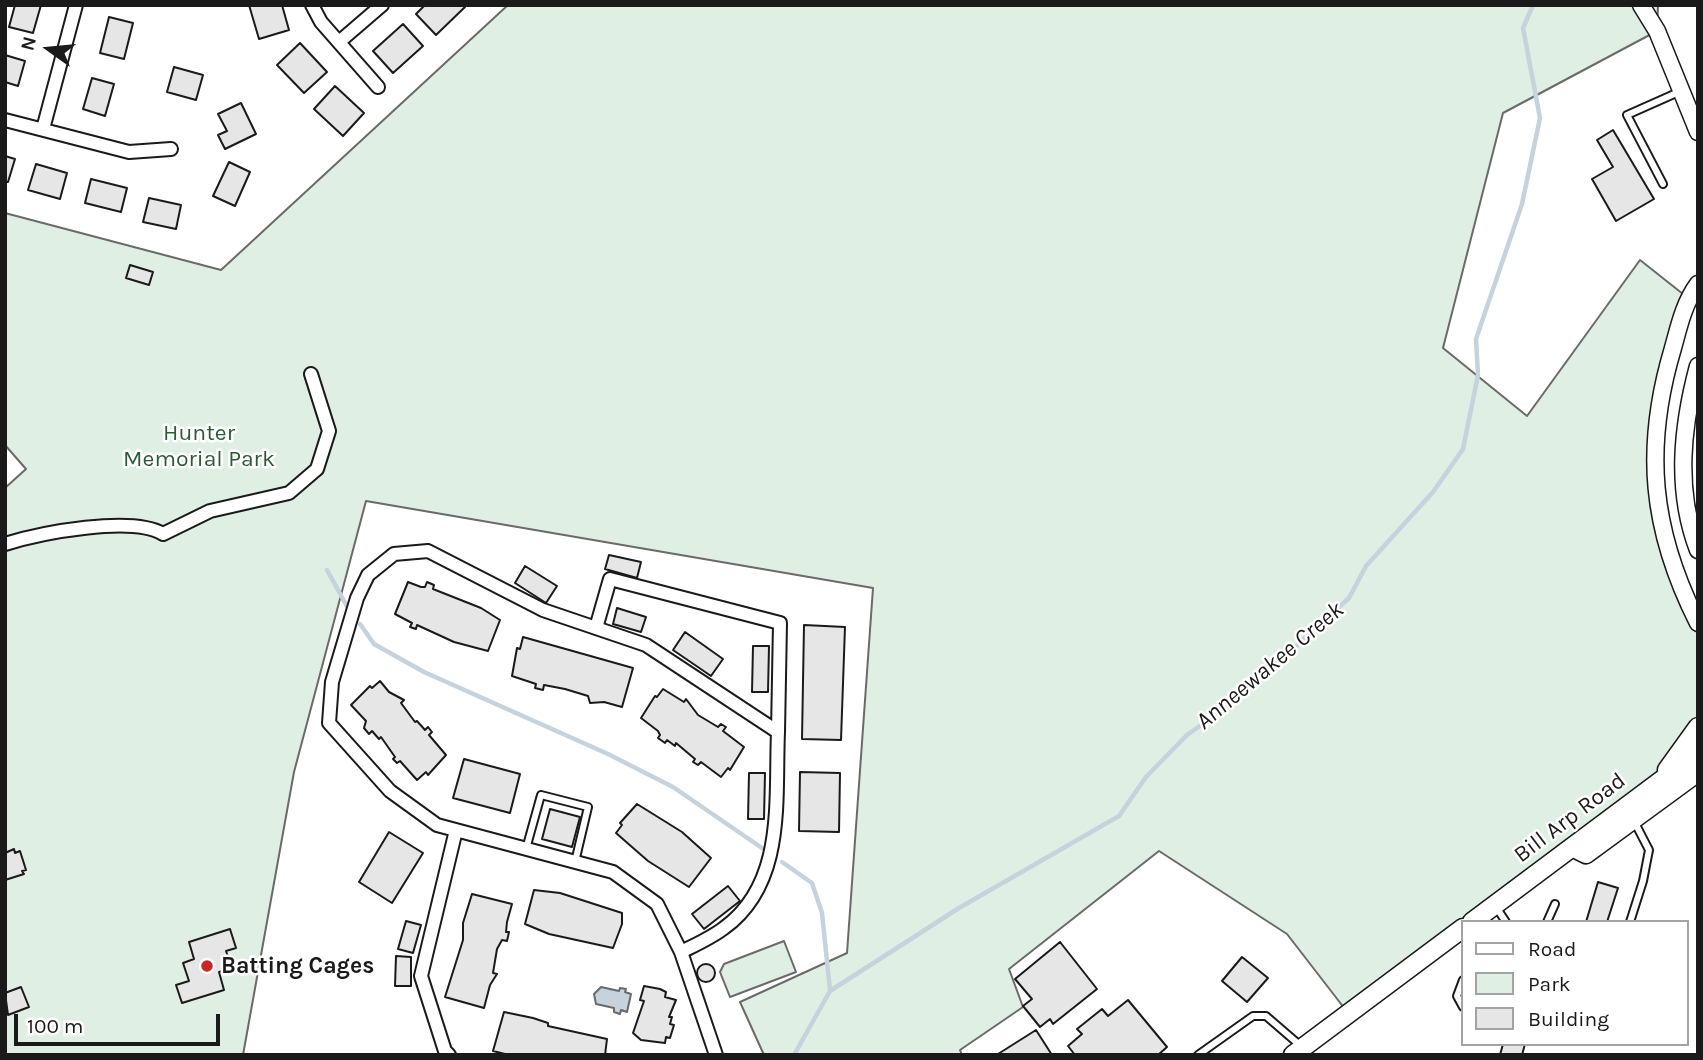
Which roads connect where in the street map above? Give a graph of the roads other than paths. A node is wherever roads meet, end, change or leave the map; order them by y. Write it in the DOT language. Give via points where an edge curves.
graph roads {
  1 [pos="76,5"];
  2 [pos="312,5"];
  3 [pos="382,5"];
  4 [pos="1641,5"];
  5 [pos="340,42"];
  6 [pos="378,87"];
  7 [pos="1683,90"];
  8 [pos="5,120"];
  9 [pos="43,130"];
  10 [pos="1698,132"];
  11 [pos="171,149"];
  12 [pos="1663,184"];
  13 [pos="1698,284"];
  14 [pos="1698,366"];
  15 [pos="311,374"];
  16 [pos="5,544"];
  17 [pos="1698,550"];
  18 [pos="1698,623"];
  19 [pos="596,628"];
  20 [pos="1698,727"];
  21 [pos="778,732"];
  22 [pos="1698,753"];
  23 [pos="1698,772"];
  24 [pos="1660,781"];
  25 [pos="1633,820"];
  26 [pos="456,830"];
  27 [pos="1572,847"];
  28 [pos="526,849"];
  29 [pos="575,862"];
  30 [pos="1555,904"];
  31 [pos="1494,905"];
  32 [pos="1475,920"];
  33 [pos="1505,920"];
  34 [pos="1548,920"];
  35 [pos="1631,920"];
  36 [pos="1462,929"];
  37 [pos="681,952"];
  38 [pos="1462,983"];
  39 [pos="1462,1005"];
  40 [pos="1305,1050"];
  41 [pos="449,1055"];
  42 [pos="716,1055"];
  43 [pos="1198,1055"];
  1 -- 9 [label="street"];
  2 -- 5 [label="street"];
  3 -- 5 [label="street"];
  4 -- 7 [label="street"];
  5 -- 6 [label="street"];
  7 -- 10 [label="street"];
  7 -- 12 [label="lane" via="1627,115"];
  8 -- 9 [label="street"];
  9 -- 11 [label="street" via="129,152"];
  13 -- 18 [label="street" via="1688,298 1660,396 1653,462 1664,544"];
  14 -- 17 [label="street" via="1686,412 1682,461"];
  15 -- 16 [label="street" via="329,431 317,469 289,493 210,511 163,534 151,526 107,527 49,532"];
  19 -- 21 [label="street" via="646,645"];
  19 -- 21 [label="street" via="610,579 780,623"];
  19 -- 26 [label="street" via="543,610 428,551 394,554 368,575 332,682 330,723 390,791 437,825"];
  20 -- 24 [label="main road"];
  21 -- 37 [label="street" via="772,859 758,891 725,928"];
  22 -- 24 [label="main road, Bill Arp Road"];
  23 -- 25 [label="main road"];
  24 -- 27 [label="main road, Bill Arp Road"];
  25 -- 27 [label="main road" via="1586,854"];
  25 -- 35 [label="lane" via="1649,850"];
  26 -- 28 [label="street"];
  26 -- 41 [label="street" via="421,976"];
  27 -- 31 [label="main road, Bill Arp Road"];
  28 -- 29 [label="street"];
  28 -- 29 [label="lane" via="541,795 588,807"];
  29 -- 37 [label="street" via="612,872 657,904"];
  30 -- 34 [label="lane"];
  31 -- 32 [label="main road, Bill Arp Road"];
  31 -- 33 [label="lane"];
  36 -- 40 [label="main road"];
  37 -- 42 [label="street"];
  38 -- 39 [label="lane" via="1457,996"];
  40 -- 43 [label="lane" via="1266,1016 1253,1016"];
}
